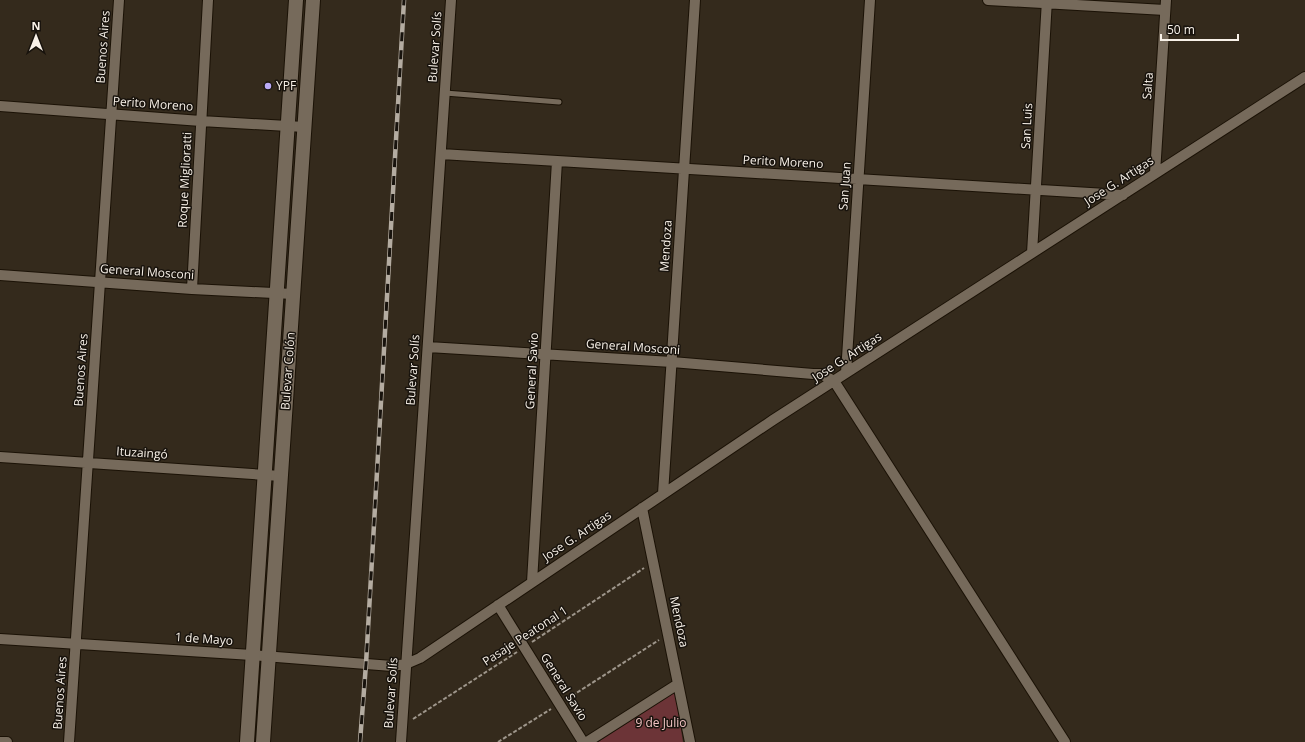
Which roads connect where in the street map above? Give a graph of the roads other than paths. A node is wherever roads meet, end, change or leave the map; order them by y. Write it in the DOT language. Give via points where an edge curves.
graph roads {
  1 [pos="119,0"];
  2 [pos="208,0"];
  3 [pos="296,0"];
  4 [pos="313,0"];
  5 [pos="451,0"];
  6 [pos="695,0"];
  7 [pos="870,0"];
  8 [pos="988,0"];
  9 [pos="1047,2"];
  10 [pos="1166,5"];
  11 [pos="300,66"];
  12 [pos="1305,77"];
  13 [pos="445,93"];
  14 [pos="559,102"];
  15 [pos="0,106"];
  16 [pos="112,114"];
  17 [pos="201,121"];
  18 [pos="287,126"];
  19 [pos="304,126"];
  20 [pos="441,154"];
  21 [pos="557,161"];
  22 [pos="684,169"];
  23 [pos="1155,173"];
  24 [pos="858,179"];
  25 [pos="1036,189"];
  26 [pos="1123,195"];
  27 [pos="1032,254"];
  28 [pos="0,275"];
  29 [pos="100,282"];
  30 [pos="192,289"];
  31 [pos="276,293"];
  32 [pos="293,294"];
  33 [pos="428,347"];
  34 [pos="546,354"];
  35 [pos="672,362"];
  36 [pos="846,373"];
  37 [pos="834,380"];
  38 [pos="0,457"];
  39 [pos="88,463"];
  40 [pos="265,475"];
  41 [pos="281,476"];
  42 [pos="663,494"];
  43 [pos="642,508"];
  44 [pos="532,582"];
  45 [pos="498,606"];
  46 [pos="0,639"];
  47 [pos="76,643"];
  48 [pos="252,655"];
  49 [pos="269,656"];
  50 [pos="406,664"];
  51 [pos="678,684"];
  52 [pos="0,742"];
  53 [pos="7,742"];
  54 [pos="70,742"];
  55 [pos="247,742"];
  56 [pos="263,742"];
  57 [pos="401,742"];
  58 [pos="583,742"];
  59 [pos="587,742"];
  60 [pos="690,742"];
  61 [pos="1065,742"];
  1 -- 16 [label="street, Buenos Aires"];
  2 -- 17 [label="street, Roque Miglioratti"];
  3 -- 11 [label="main road, Bulevar Colón"];
  4 -- 11 [label="main road, Bulevar Colón"];
  5 -- 13 [label="street, Bulevar Solís"];
  6 -- 22 [label="street, Mendoza"];
  7 -- 24 [label="street, San Juan"];
  8 -- 9 [label="street"];
  9 -- 10 [label="street"];
  9 -- 25 [label="street, San Luis"];
  10 -- 23 [label="street, Salta"];
  11 -- 18 [label="main road, Bulevar Colón"];
  11 -- 19 [label="main road, Bulevar Colón"];
  12 -- 23 [label="street, Jose G. Artigas"];
  13 -- 14 [label="lane"];
  13 -- 20 [label="street, Bulevar Solís"];
  15 -- 16 [label="street, Perito Moreno"];
  16 -- 17 [label="street, Perito Moreno"];
  16 -- 29 [label="street, Buenos Aires"];
  17 -- 18 [label="street, Perito Moreno"];
  17 -- 30 [label="street, Roque Miglioratti"];
  18 -- 19 [label="street, Perito Moreno"];
  18 -- 31 [label="main road, Bulevar Colón"];
  19 -- 32 [label="main road, Bulevar Colón"];
  20 -- 21 [label="street, Perito Moreno"];
  20 -- 33 [label="street, Bulevar Solís"];
  21 -- 22 [label="street, Perito Moreno"];
  21 -- 34 [label="street, General Savio"];
  22 -- 24 [label="street, Perito Moreno"];
  22 -- 35 [label="street, Mendoza"];
  23 -- 26 [label="street, Jose G. Artigas"];
  24 -- 25 [label="street, Perito Moreno"];
  24 -- 36 [label="street, San Juan"];
  25 -- 26 [label="street, Perito Moreno"];
  25 -- 27 [label="street, San Luis"];
  26 -- 27 [label="street, Jose G. Artigas"];
  27 -- 36 [label="street, Jose G. Artigas"];
  28 -- 29 [label="street, General Mosconi"];
  29 -- 30 [label="street, General Mosconi"];
  29 -- 39 [label="street, Buenos Aires"];
  30 -- 31 [label="street, General Mosconi"];
  31 -- 32 [label="street, General Mosconi"];
  31 -- 40 [label="main road, Bulevar Colón"];
  32 -- 41 [label="main road, Bulevar Colón"];
  33 -- 34 [label="street, General Mosconi"];
  33 -- 50 [label="street, Bulevar Solís"];
  34 -- 35 [label="street, General Mosconi"];
  34 -- 44 [label="street, General Savio"];
  35 -- 37 [label="street, General Mosconi" via="821,374"];
  35 -- 42 [label="street, Mendoza"];
  36 -- 37 [label="street, Jose G. Artigas"];
  37 -- 42 [label="street, Jose G. Artigas"];
  37 -- 61 [label="street"];
  38 -- 39 [label="street, Ituzaingó"];
  39 -- 40 [label="street, Ituzaingó"];
  39 -- 47 [label="street, Buenos Aires"];
  40 -- 41 [label="street, Ituzaingó"];
  40 -- 48 [label="main road, Bulevar Colón"];
  41 -- 49 [label="main road, Bulevar Colón"];
  42 -- 43 [label="street, Jose G. Artigas"];
  43 -- 44 [label="street, Jose G. Artigas"];
  43 -- 51 [label="street, Mendoza"];
  44 -- 45 [label="street, Jose G. Artigas"];
  45 -- 50 [label="street, Jose G. Artigas" via="420,658"];
  45 -- 58 [label="street, General Savio"];
  46 -- 47 [label="street, 1 de Mayo"];
  47 -- 48 [label="street, 1 de Mayo"];
  47 -- 54 [label="street, Buenos Aires"];
  48 -- 49 [label="street, 1 de Mayo"];
  48 -- 55 [label="main road, Bulevar Colón"];
  49 -- 50 [label="street, 1 de Mayo" via="392,666"];
  49 -- 56 [label="main road, Bulevar Colón"];
  50 -- 57 [label="street, Bulevar Solís"];
  51 -- 59 [label="street"];
  51 -- 60 [label="street, Mendoza"];
  52 -- 53 [label="street"];
}
